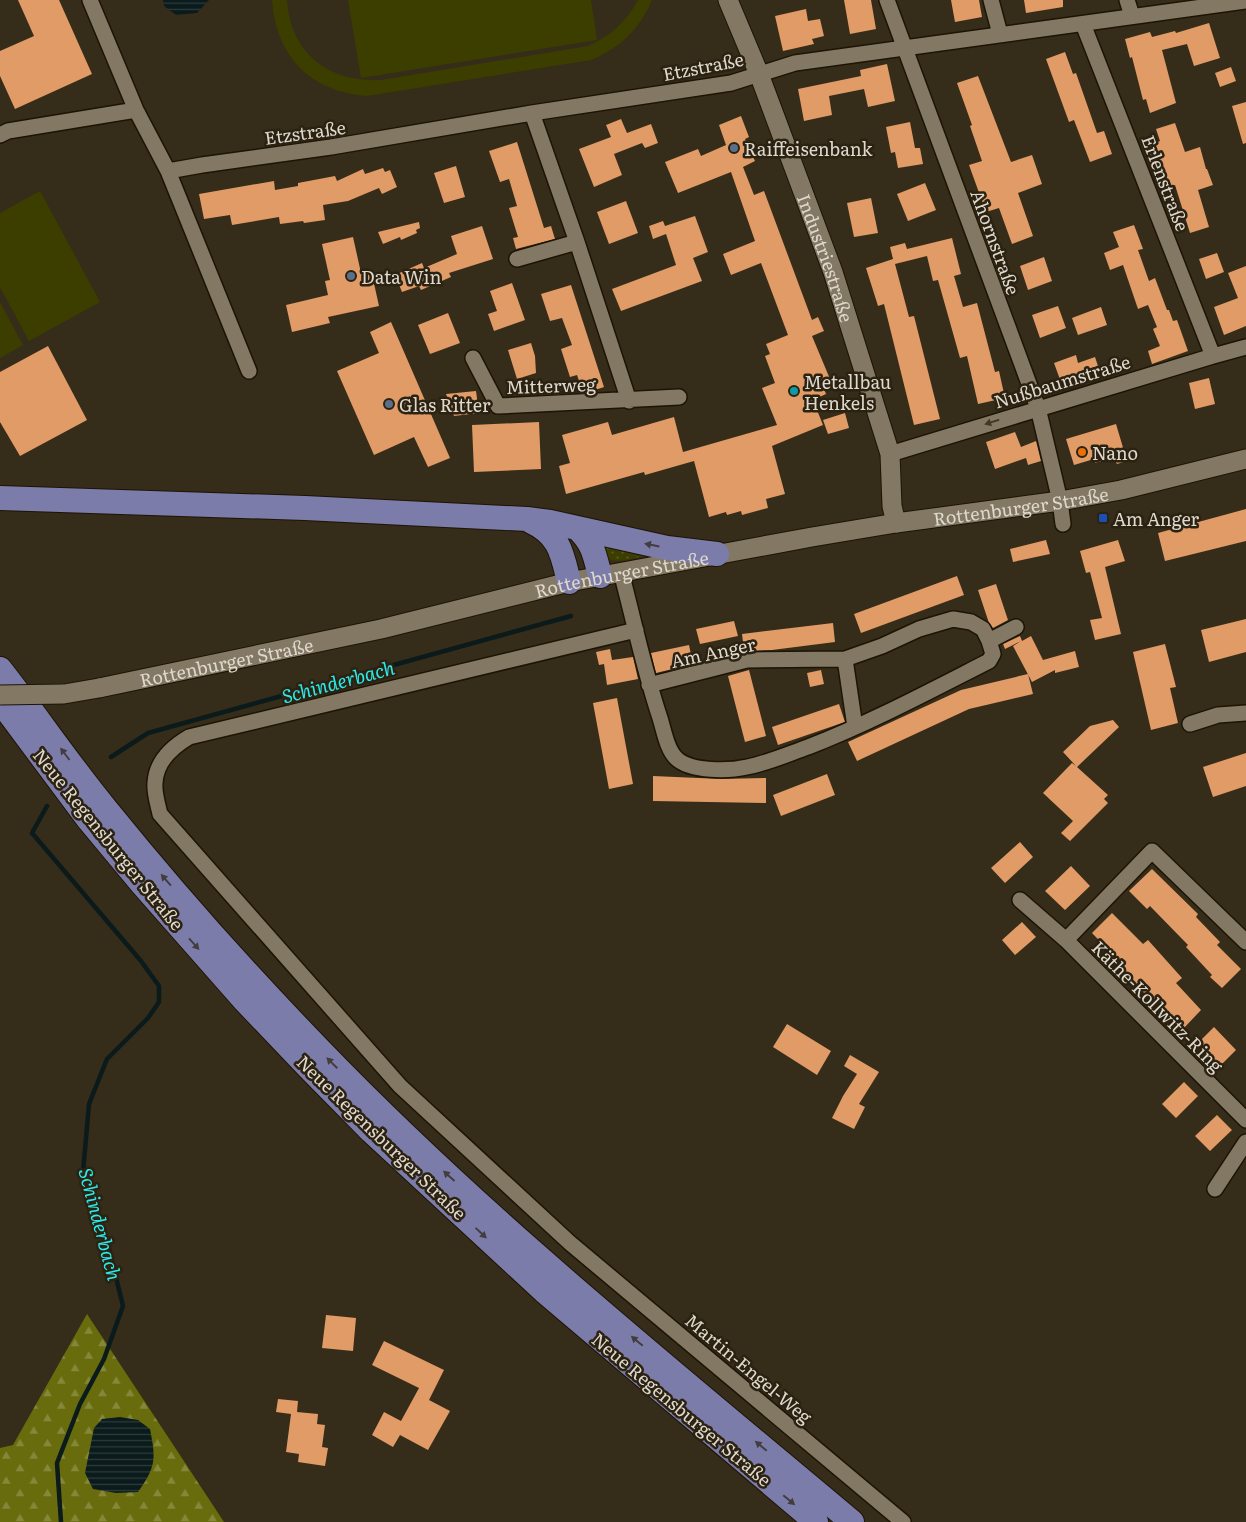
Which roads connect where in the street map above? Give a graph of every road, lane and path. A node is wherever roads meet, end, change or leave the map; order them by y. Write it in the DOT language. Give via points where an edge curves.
graph roads {
  1 [pos="90,0"];
  2 [pos="728,0"];
  3 [pos="887,0"];
  4 [pos="991,0"];
  5 [pos="1127,0"];
  6 [pos="1246,1"];
  7 [pos="1132,16"];
  8 [pos="1083,24"];
  9 [pos="1000,34"];
  10 [pos="904,47"];
  11 [pos="759,74"];
  12 [pos="136,110"];
  13 [pos="532,113"];
  14 [pos="0,135"];
  15 [pos="168,171"];
  16 [pos="577,242"];
  17 [pos="517,259"];
  18 [pos="1246,348"];
  19 [pos="1213,356"];
  20 [pos="473,358"];
  21 [pos="249,371"];
  22 [pos="679,397"];
  23 [pos="629,400"];
  24 [pos="1038,408"];
  25 [pos="890,454"];
  26 [pos="1246,459"];
  27 [pos="0,498"];
  28 [pos="41,498"];
  29 [pos="1060,501"];
  30 [pos="0,515"];
  31 [pos="526,519"];
  32 [pos="896,523"];
  33 [pos="1063,524"];
  34 [pos="578,529"];
  35 [pos="718,554"];
  36 [pos="611,574"];
  37 [pos="569,582"];
  38 [pos="1016,627"];
  39 [pos="636,630"];
  40 [pos="989,641"];
  41 [pos="845,659"];
  42 [pos="0,668"];
  43 [pos="649,685"];
  44 [pos="0,695"];
  45 [pos="0,701"];
  46 [pos="1246,713"];
  47 [pos="1190,724"];
  48 [pos="855,727"];
  49 [pos="1020,900"];
  50 [pos="1066,940"];
  51 [pos="1246,942"];
  52 [pos="1246,1120"];
  53 [pos="1246,1142"];
  54 [pos="1216,1189"];
  55 [pos="816,1522"];
  56 [pos="852,1522"];
  57 [pos="903,1522"];
  1 -- 12 [label="street"];
  2 -- 11 [label="street, Industriestraße"];
  3 -- 10 [label="street, Ahornstraße"];
  4 -- 9 [label="street"];
  5 -- 7 [label="street"];
  6 -- 7 [label="street, Etzstraße"];
  7 -- 8 [label="street, Etzstraße"];
  8 -- 9 [label="street, Etzstraße"];
  8 -- 19 [label="street, Erlenstraße"];
  9 -- 10 [label="street, Etzstraße"];
  10 -- 11 [label="street, Etzstraße" via="795,63"];
  10 -- 24 [label="street, Ahornstraße"];
  11 -- 13 [label="street, Etzstraße" via="731,83"];
  11 -- 25 [label="street, Industriestraße" via="833,272"];
  12 -- 14 [label="street"];
  12 -- 15 [label="street"];
  13 -- 15 [label="street, Etzstraße"];
  13 -- 16 [label="street, Mitterweg"];
  15 -- 21 [label="street"];
  16 -- 17 [label="street"];
  16 -- 23 [label="street, Mitterweg"];
  18 -- 19 [label="street, Nußbaumstraße"];
  19 -- 24 [label="street, Nußbaumstraße"];
  20 -- 23 [label="street, Mitterweg" via="498,406"];
  22 -- 23 [label="street, Mitterweg"];
  24 -- 25 [label="street, Nußbaumstraße, one-way"];
  24 -- 29 [label="street, Ahornstraße"];
  25 -- 32 [label="street, Industriestraße" via="892,506"];
  26 -- 29 [label="street, Rottenburger Straße" via="1121,490"];
  27 -- 28 [label="highway"];
  28 -- 30 [label="highway"];
  28 -- 31 [label="highway"];
  29 -- 32 [label="street, Rottenburger Straße"];
  29 -- 33 [label="street"];
  31 -- 34 [label="highway"];
  31 -- 37 [label="highway" via="554,537 562,553"];
  32 -- 35 [label="street, Rottenburger Straße"];
  35 -- 34 [label="highway, one-way" via="667,548"];
  34 -- 36 [label="highway" via="588,538"];
  35 -- 36 [label="street, Rottenburger Straße"];
  36 -- 37 [label="street, Rottenburger Straße"];
  36 -- 39 [label="street"];
  37 -- 44 [label="street, Rottenburger Straße, bridge" via="381,629 99,688 64,694"];
  38 -- 40 [label="street"];
  39 -- 43 [label="street"];
  39 -- 57 [label="street, Martin-Engel-Weg" via="189,737 170,751 158,767 154,784 160,814 400,1086 570,1243"];
  40 -- 41 [label="street, Am Anger" via="983,629 971,622 953,620 919,629"];
  40 -- 48 [label="street" via="993,654 989,661"];
  41 -- 43 [label="street, Am Anger" via="747,660"];
  41 -- 48 [label="street"];
  56 -- 42 [label="highway, one-way" via="555,1273 378,1108 256,983 178,894 105,808"];
  43 -- 48 [label="street" via="668,746 677,759 693,767 746,767"];
  45 -- 55 [label="highway, Neue Regensburger Straße, one-way" via="88,819 142,884 245,1001 371,1131 544,1291"];
  46 -- 47 [label="street" via="1218,715"];
  49 -- 50 [label="street, Käthe-Kollwitz-Ring"];
  50 -- 51 [label="street, Käthe-Kollwitz-Ring" via="1152,851"];
  50 -- 52 [label="street, Käthe-Kollwitz-Ring"];
  53 -- 54 [label="street"];
}
